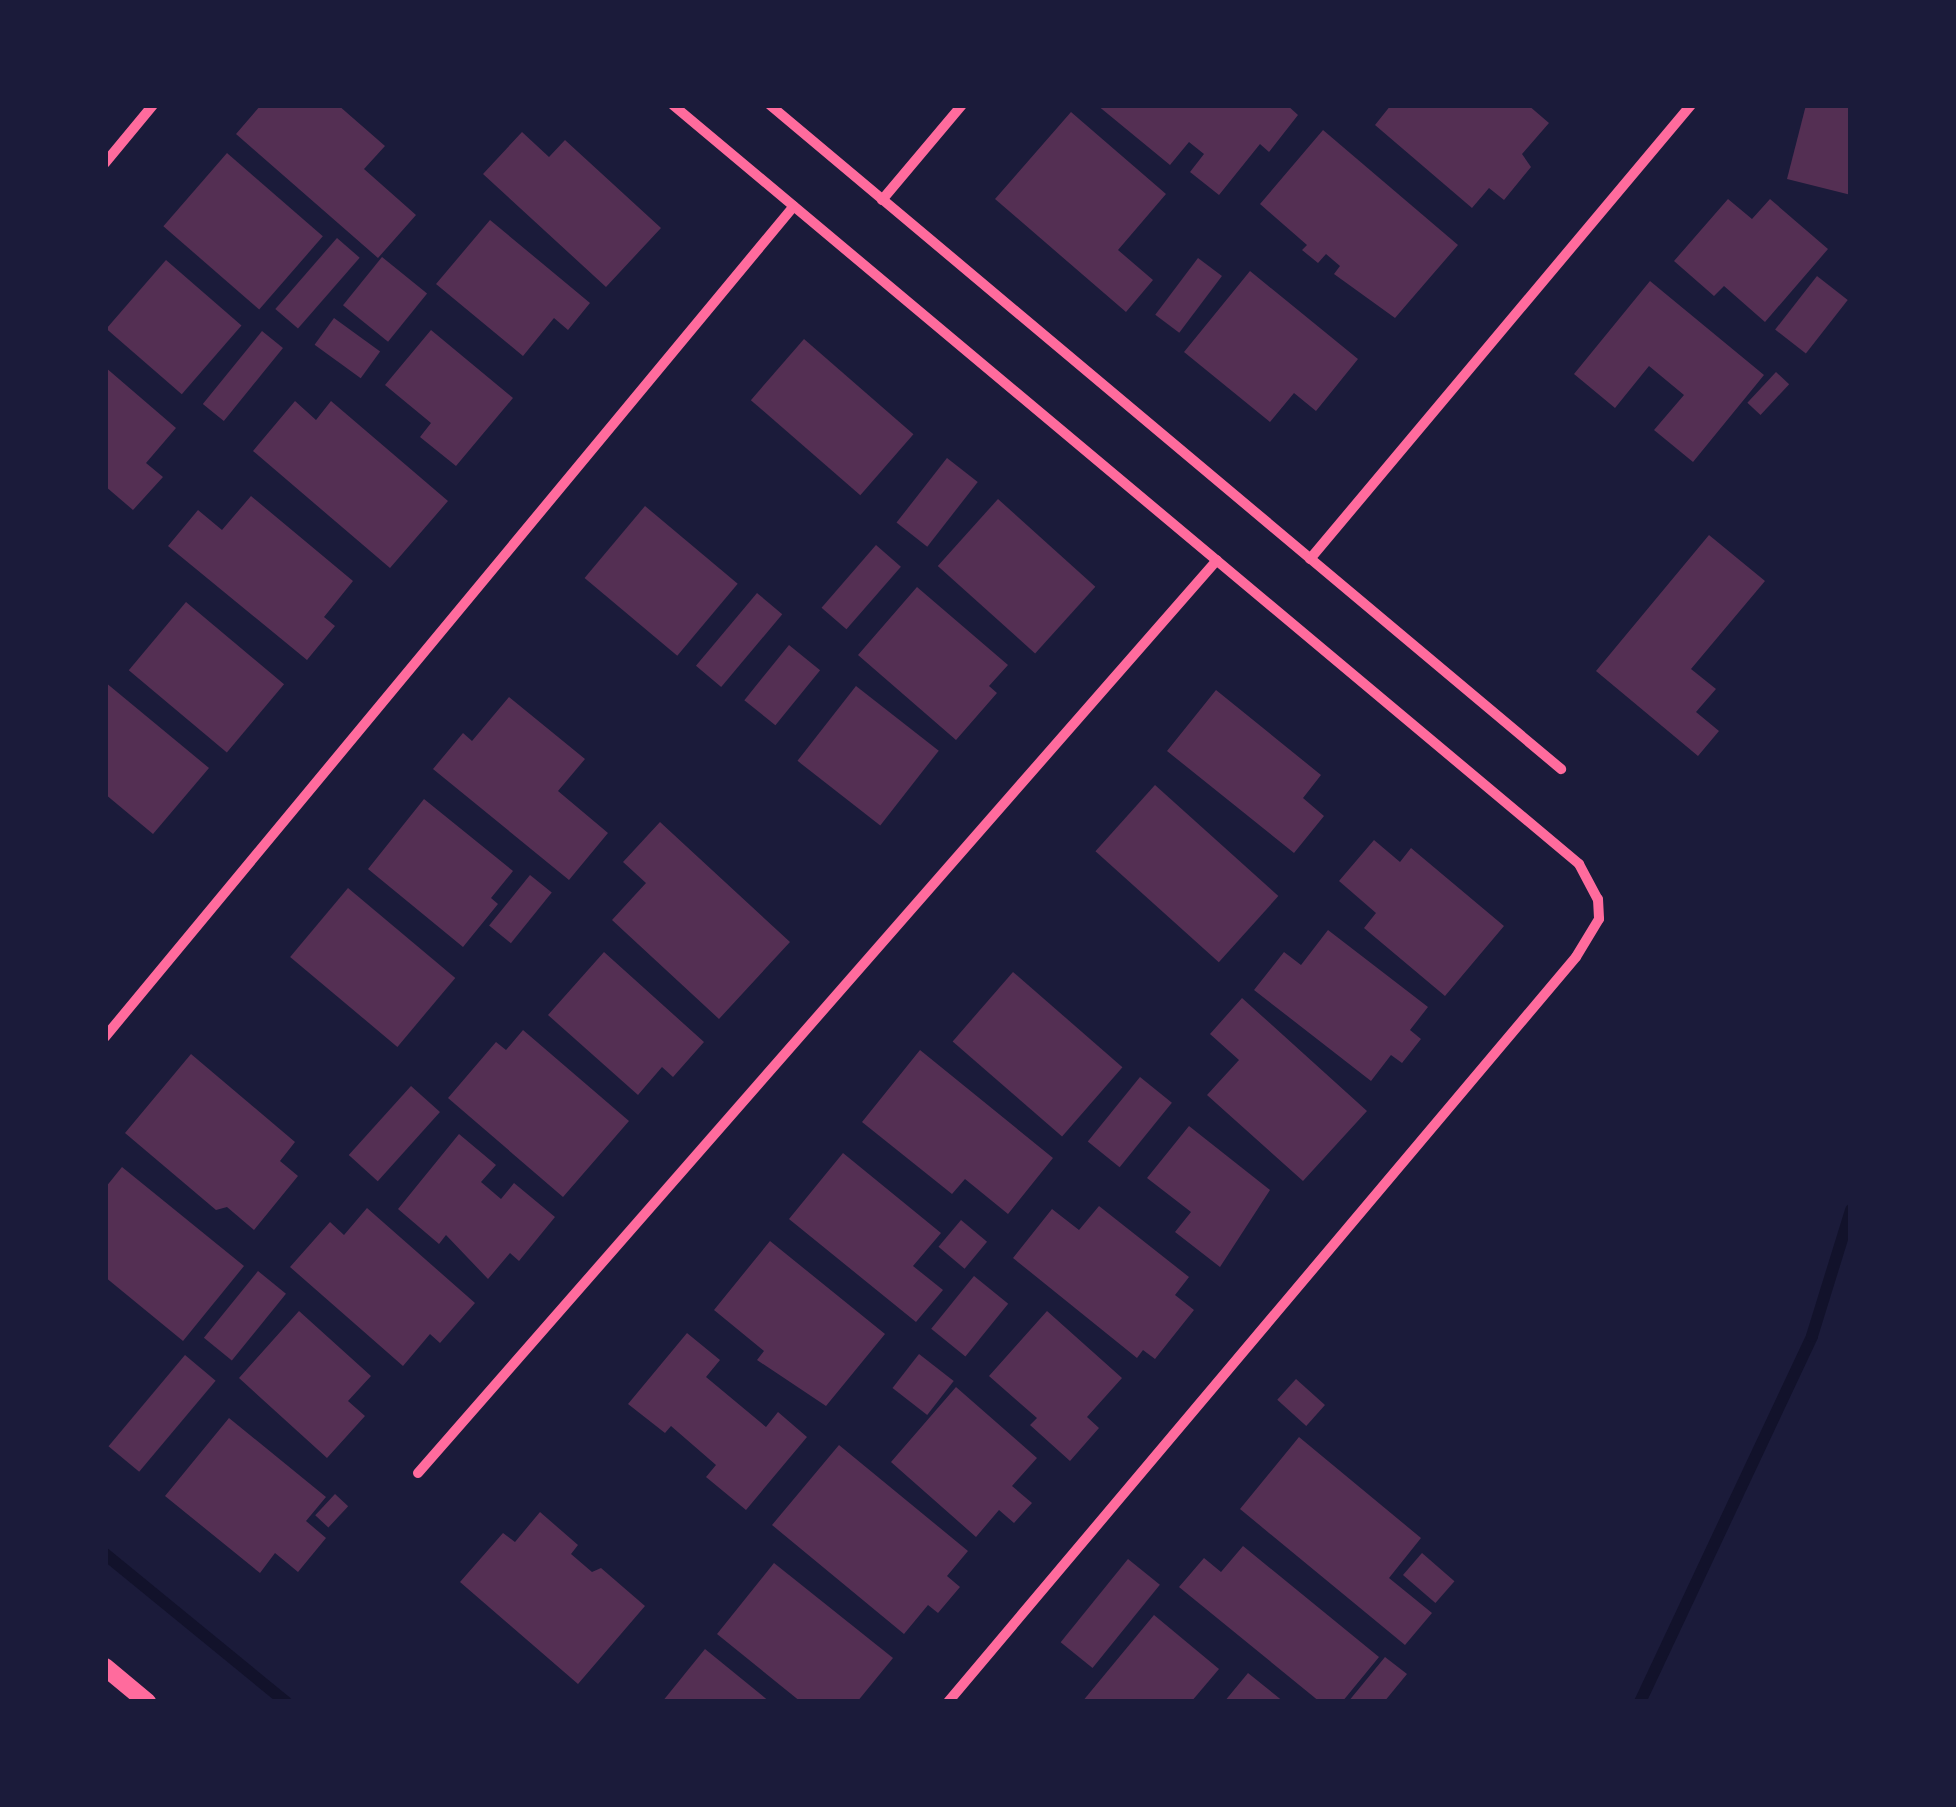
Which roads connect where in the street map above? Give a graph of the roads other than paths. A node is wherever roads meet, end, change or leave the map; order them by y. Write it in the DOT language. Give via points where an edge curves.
graph roads {
  1 [pos="153,105"];
  2 [pos="673,105"];
  3 [pos="770,105"];
  4 [pos="962,105"];
  5 [pos="1691,105"];
  6 [pos="105,163"];
  7 [pos="882,200"];
  8 [pos="794,206"];
  9 [pos="1310,559"];
  10 [pos="1217,560"];
  11 [pos="1562,770"];
  12 [pos="105,1037"];
  13 [pos="418,1473"];
  14 [pos="105,1667"];
  15 [pos="147,1702"];
  16 [pos="948,1702"];
  1 -- 6 [label="street"];
  2 -- 8 [label="street"];
  3 -- 7 [label="street"];
  4 -- 7 [label="street"];
  5 -- 9 [label="street"];
  7 -- 9 [label="street"];
  8 -- 10 [label="street"];
  8 -- 12 [label="street"];
  9 -- 11 [label="street"];
  10 -- 13 [label="street"];
  10 -- 16 [label="street" via="1579,864 1593,881 1598,919 1576,958"];
  14 -- 15 [label="street"];
}
